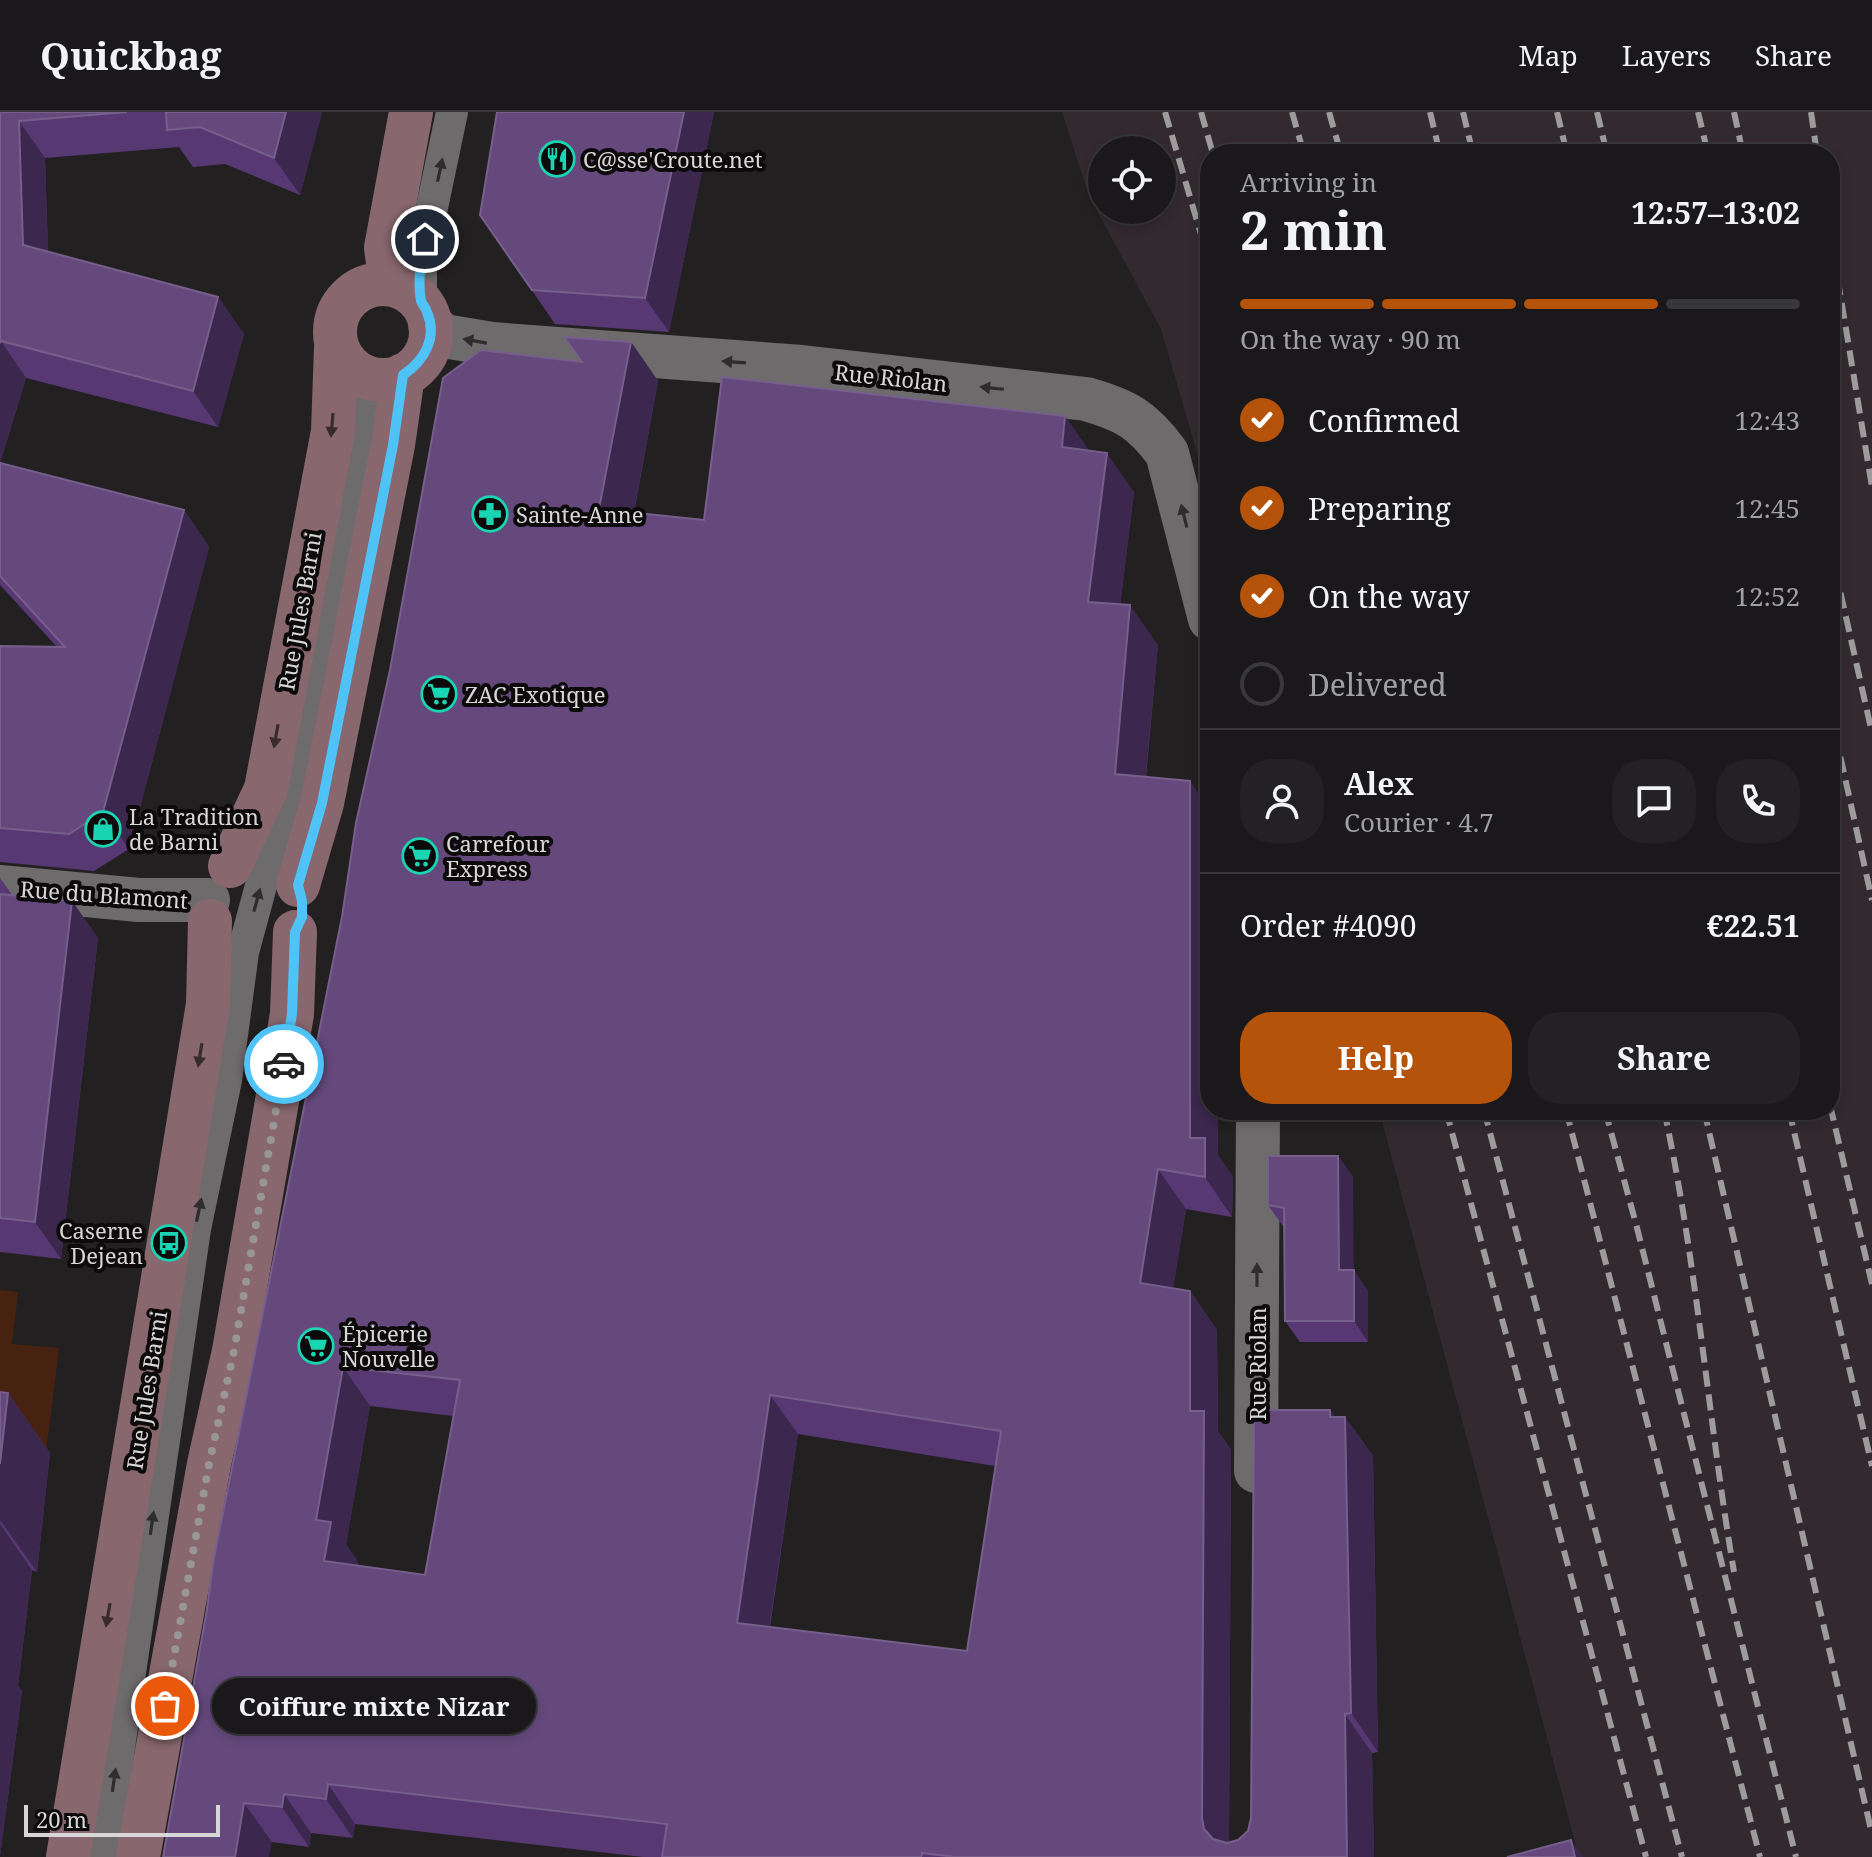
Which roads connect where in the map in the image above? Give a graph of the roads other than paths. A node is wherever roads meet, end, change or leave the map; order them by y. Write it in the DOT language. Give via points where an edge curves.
graph roads {
  1 [pos="411,112"];
  2 [pos="452,112"];
  3 [pos="414,303"];
  4 [pos="336,347"];
  5 [pos="391,378"];
  6 [pos="1200,580"];
  7 [pos="0,887"];
  8 [pos="243,887"];
  9 [pos="295,932"];
  10 [pos="243,952"];
  11 [pos="1258,1120"];
  12 [pos="1256,1507"];
  13 [pos="68,1857"];
  14 [pos="103,1857"];
  15 [pos="138,1857"];
  1 -- 3 [label="main road" via="386,248"];
  3 -- 2 [label="lane, one-way"];
  3 -- 4 [label="main road" via="377,283 363,287 336,318"];
  3 -- 5 [label="main road" via="430,340 416,367"];
  6 -- 3 [label="street, Rue Riolan, one-way" via="1167,453 1150,430 1118,408 1086,399 802,367 492,344 444,336"];
  4 -- 5 [label="main road" via="365,377"];
  4 -- 8 [label="main road, Rue Jules Barni, one-way" via="333,431"];
  5 -- 8 [label="main road, Rue Jules Barni" via="393,445 322,803"];
  7 -- 8 [label="street, Rue du Blamont" via="139,900"];
  8 -- 9 [label="main road" via="302,901"];
  10 -- 8 [label="lane, one-way"];
  8 -- 10 [label="main road" via="222,941"];
  8 -- 13 [label="main road, Rue Jules Barni, one-way" via="208,1004"];
  9 -- 10 [label="main road" via="266,952"];
  9 -- 15 [label="main road" via="290,1029"];
  14 -- 10 [label="lane, one-way" via="195,1229 226,1080"];
  12 -- 11 [label="street, Rue Riolan, one-way"];
}
